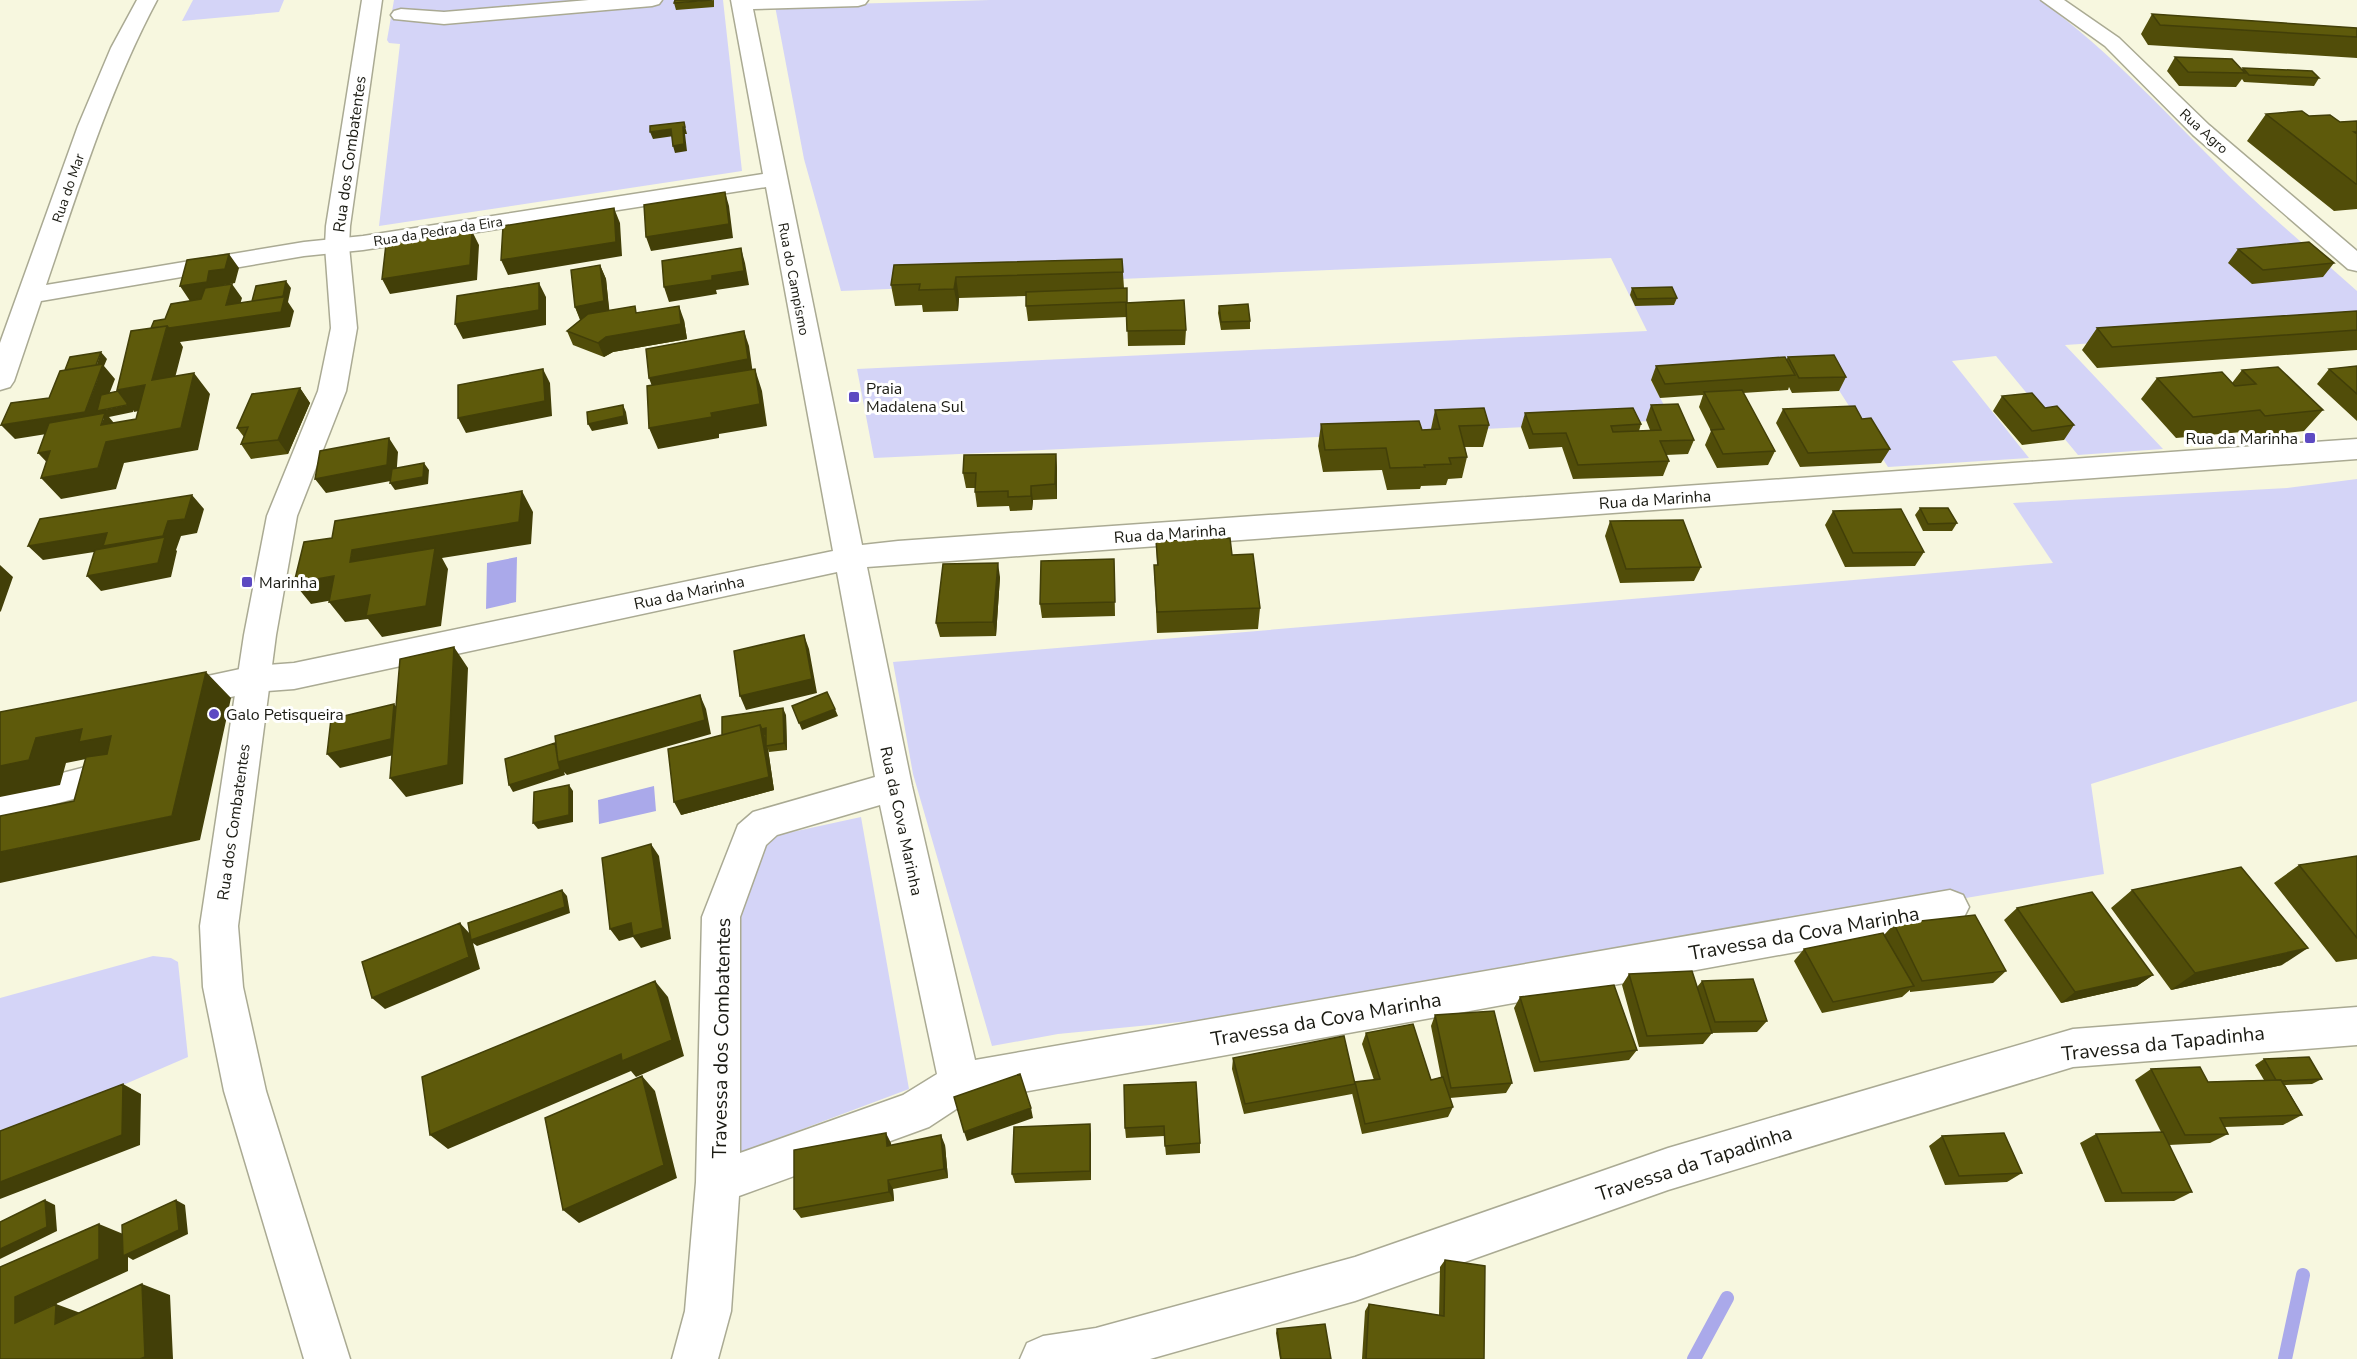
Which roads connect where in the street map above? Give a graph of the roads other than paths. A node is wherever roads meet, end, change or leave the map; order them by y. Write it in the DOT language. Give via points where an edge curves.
graph roads {
  1 [pos="147,0"];
  2 [pos="459,0"];
  3 [pos="652,0"];
  4 [pos="858,0"];
  5 [pos="2051,0"];
  6 [pos="741,2"];
  7 [pos="371,10"];
  8 [pos="401,15"];
  9 [pos="774,179"];
  10 [pos="337,246"];
  11 [pos="2347,246"];
  12 [pos="2357,264"];
  13 [pos="30,295"];
  14 [pos="0,381"];
  15 [pos="2357,449"];
  16 [pos="850,558"];
  17 [pos="254,679"];
  18 [pos="146,702"];
  19 [pos="105,777"];
  20 [pos="894,786"];
  21 [pos="0,804"];
  22 [pos="1950,908"];
  23 [pos="2357,1026"];
  24 [pos="960,1083"];
  25 [pos="718,1182"];
  26 [pos="327,1359"];
  27 [pos="695,1359"];
  28 [pos="1043,1359"];
  1 -- 13 [label="street, Rua do Mar" via="121,48 90,126"];
  2 -- 8 [label="street"];
  3 -- 8 [label="street" via="467,17"];
  4 -- 6 [label="street"];
  5 -- 11 [label="street, Rua Agro" via="2112,42 2201,130"];
  6 -- 9 [label="street, Rua do Campismo"];
  7 -- 8 [label="street"];
  7 -- 10 [label="street, Rua dos Combatentes"];
  9 -- 10 [label="street, Rua da Pedra da Eira"];
  9 -- 16 [label="street, Rua do Campismo"];
  10 -- 13 [label="street, Rua da Pedra da Eira"];
  10 -- 17 [label="street, Rua dos Combatentes" via="344,328 332,391 282,516"];
  11 -- 12 [label="street, Rua Agro"];
  13 -- 14 [label="street, Rua do Mar"];
  15 -- 16 [label="street, Rua da Marinha"];
  16 -- 17 [label="street, Rua da Marinha" via="315,672"];
  16 -- 20 [label="street, Rua da Cova Marinha"];
  17 -- 18 [label="street, Rua da Marinha"];
  17 -- 26 [label="street, Rua dos Combatentes" via="219,926 223,987 244,1091"];
  19 -- 21 [label="street"];
  20 -- 24 [label="street, Rua da Cova Marinha"];
  20 -- 25 [label="street, Travessa dos Combatentes" via="766,823 751,836 721,917"];
  22 -- 24 [label="street, Travessa da Cova Marinha"];
  23 -- 28 [label="street, Travessa da Tapadinha" via="2073,1048 1668,1169 1355,1279 1096,1351"];
  24 -- 25 [label="street, Travessa da Cova Marinha" via="914,1112"];
  25 -- 27 [label="street, Travessa dos Combatentes" via="708,1311"];
}
